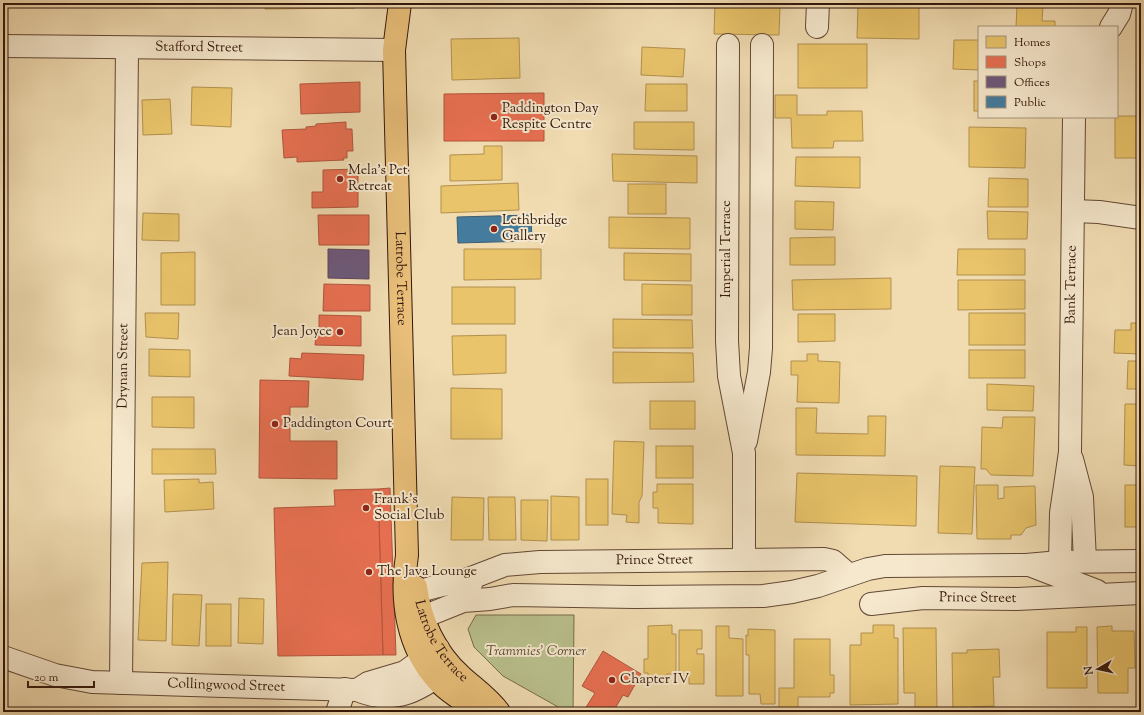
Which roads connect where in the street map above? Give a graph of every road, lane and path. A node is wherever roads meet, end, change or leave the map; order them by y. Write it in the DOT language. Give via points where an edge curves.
graph roads {
  1 [pos="400,3"];
  2 [pos="818,3"];
  3 [pos="1122,3"];
  4 [pos="1112,26"];
  5 [pos="817,27"];
  6 [pos="728,44"];
  7 [pos="762,45"];
  8 [pos="3,46"];
  9 [pos="127,48"];
  10 [pos="394,50"];
  11 [pos="1074,118"];
  12 [pos="1073,211"];
  13 [pos="1141,218"];
  14 [pos="1070,452"];
  15 [pos="744,453"];
  16 [pos="744,559"];
  17 [pos="1085,561"];
  18 [pos="1141,561"];
  19 [pos="1060,562"];
  20 [pos="1028,565"];
  21 [pos="849,575"];
  22 [pos="458,583"];
  23 [pos="1141,593"];
  24 [pos="1110,594"];
  25 [pos="513,595"];
  26 [pos="1037,598"];
  27 [pos="871,604"];
  28 [pos="413,606"];
  29 [pos="430,654"];
  30 [pos="3,657"];
  31 [pos="444,672"];
  32 [pos="121,683"];
  33 [pos="351,690"];
  34 [pos="337,712"];
  35 [pos="481,712"];
  36 [pos="499,712"];
  1 -- 10 [label="main road, Latrobe Terrace"];
  2 -- 5 [label="street"];
  3 -- 4 [label="street"];
  6 -- 15 [label="street, Imperial Terrace" via="727,346 730,382"];
  7 -- 15 [label="street, Imperial Terrace" via="761,348"];
  8 -- 9 [label="street, Stafford Street"];
  9 -- 10 [label="street, Stafford Street"];
  9 -- 32 [label="street, Drynan Street"];
  10 -- 28 [label="main road, Latrobe Terrace" via="407,555 414,569"];
  11 -- 12 [label="street, Bank Terrace"];
  12 -- 13 [label="street"];
  12 -- 14 [label="street, Bank Terrace"];
  14 -- 17 [label="street, Bank Terrace" via="1082,497"];
  14 -- 19 [label="street, Bank Terrace" via="1061,513"];
  15 -- 16 [label="street, Imperial Terrace"];
  16 -- 21 [label="street, Prince Street" via="830,560"];
  16 -- 22 [label="street, Prince Street" via="523,563 500,566"];
  17 -- 18 [label="street, Prince Street"];
  17 -- 19 [label="street, Prince Street"];
  19 -- 20 [label="street, Prince Street"];
  20 -- 21 [label="street, Prince Street" via="891,565"];
  20 -- 24 [label="street, Prince Street" via="1078,585"];
  20 -- 26 [label="street, Prince Street" via="1029,580"];
  21 -- 25 [label="street, Prince Street" via="818,586 763,596"];
  22 -- 25 [label="street, Prince Street" via="489,587"];
  22 -- 28 [label="street, Prince Street" via="439,585"];
  23 -- 24 [label="street, Prince Street"];
  24 -- 26 [label="street, Prince Street"];
  25 -- 28 [label="street, Prince Street" via="490,600"];
  26 -- 27 [label="street, Prince Street" via="922,598"];
  28 -- 29 [label="main road, Latrobe Terrace" via="412,638"];
  29 -- 31 [label="main road, Latrobe Terrace"];
  29 -- 33 [label="street, Collingwood Street" via="405,672"];
  30 -- 32 [label="street, Collingwood Street" via="75,680"];
  31 -- 33 [label="street, Collingwood Street" via="416,691 405,694 369,695"];
  31 -- 35 [label="main road, Latrobe Terrace" via="454,694"];
  31 -- 36 [label="main road, Latrobe Terrace" via="492,703"];
  32 -- 33 [label="street, Collingwood Street"];
  33 -- 34 [label="street"];
}
